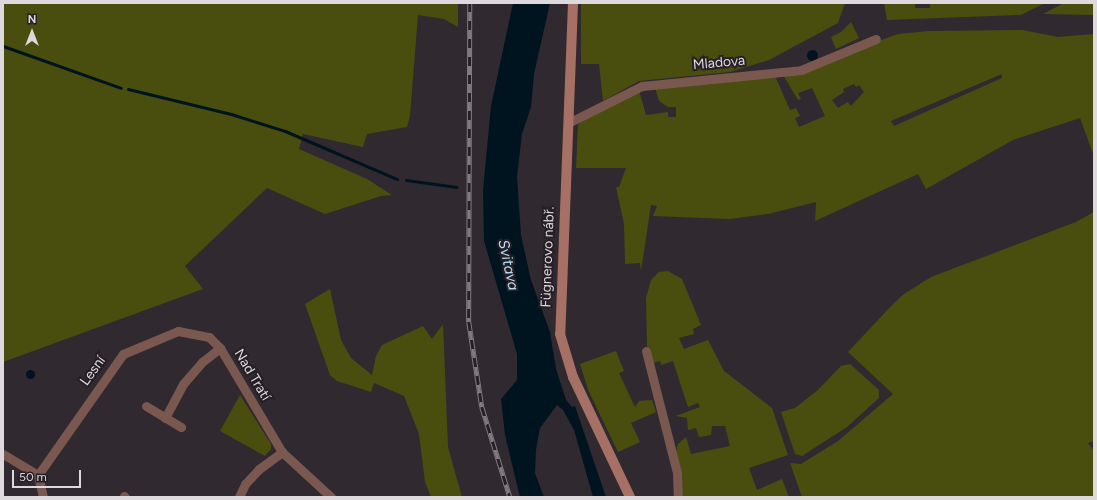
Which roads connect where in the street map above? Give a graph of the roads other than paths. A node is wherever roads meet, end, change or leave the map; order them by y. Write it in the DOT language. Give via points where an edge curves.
graph roads {
  1 [pos="573,3"];
  2 [pos="876,39"];
  3 [pos="568,123"];
  4 [pos="220,348"];
  5 [pos="646,351"];
  6 [pos="146,406"];
  7 [pos="165,418"];
  8 [pos="181,427"];
  9 [pos="282,452"];
  10 [pos="3,454"];
  11 [pos="38,474"];
  12 [pos="43,497"];
  13 [pos="239,497"];
  14 [pos="331,497"];
  15 [pos="630,497"];
  16 [pos="678,497"];
  1 -- 3 [label="street, Fügnerovo nábř."];
  2 -- 3 [label="street, Mladova" via="801,70 642,86"];
  3 -- 15 [label="street, Fügnerovo nábř." via="561,342 574,381"];
  4 -- 7 [label="street, Nad Tratí" via="202,362 183,384"];
  4 -- 9 [label="street, Nad Tratí"];
  4 -- 11 [label="street, Lesní" via="209,337 178,331 123,354"];
  5 -- 16 [label="street" via="677,473"];
  6 -- 7 [label="street"];
  7 -- 8 [label="street"];
  9 -- 13 [label="street" via="259,469 245,484"];
  9 -- 14 [label="street, Nad Tratí"];
  10 -- 11 [label="street"];
  11 -- 12 [label="street"];
}
